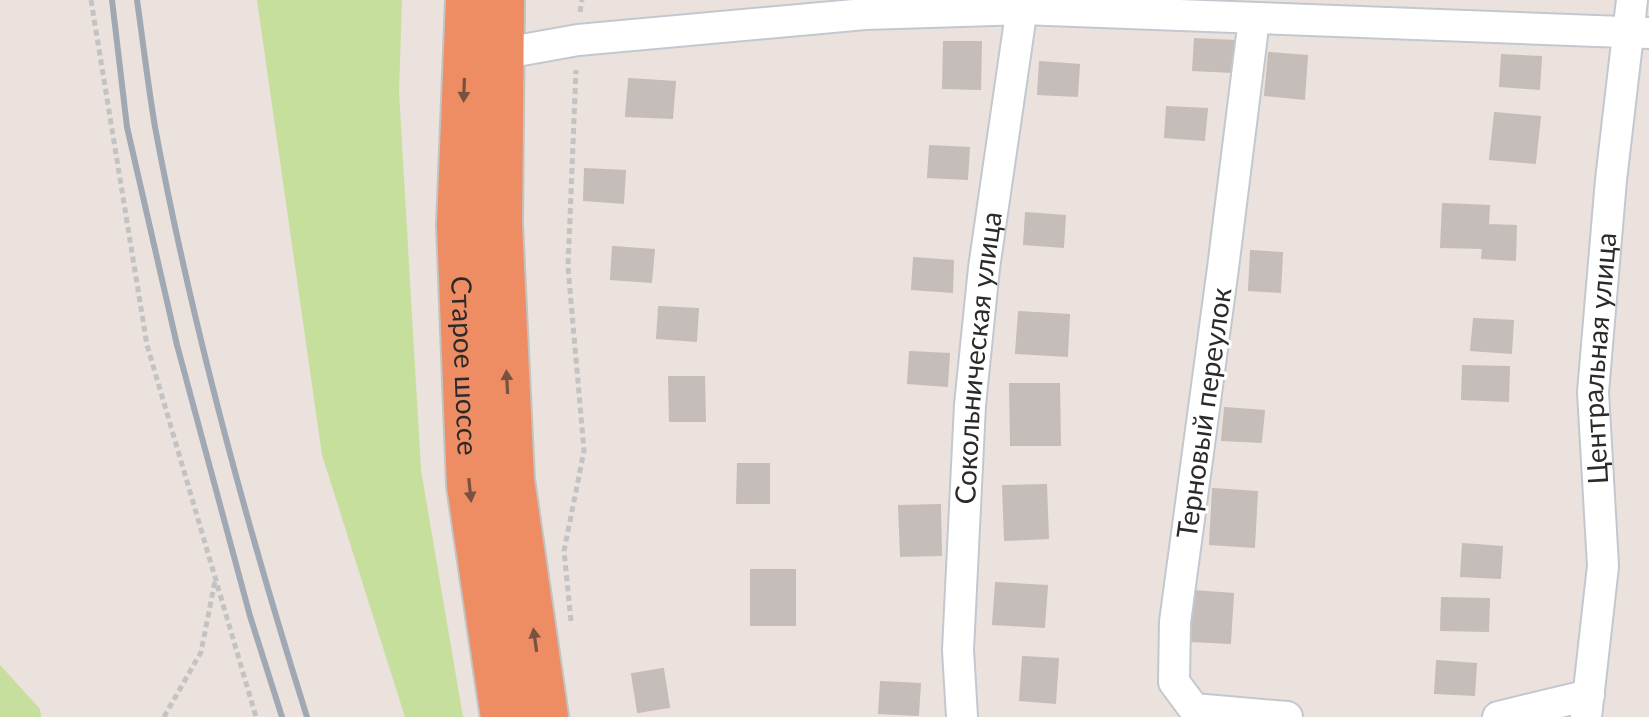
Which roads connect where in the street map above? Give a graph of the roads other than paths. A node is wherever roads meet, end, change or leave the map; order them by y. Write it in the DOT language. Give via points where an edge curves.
graph roads {
  1 [pos="1632,0"];
  2 [pos="479,4"];
  3 [pos="1022,4"];
  4 [pos="1254,19"];
  5 [pos="1639,32"];
  6 [pos="500,54"];
  7 [pos="1588,706"];
  8 [pos="503,717"];
  9 [pos="546,717"];
  10 [pos="962,717"];
  11 [pos="1287,717"];
  12 [pos="1498,717"];
  1 -- 5 [label="street, Центральная улица"];
  2 -- 6 [label="highway, Старое шоссе"];
  2 -- 8 [label="highway, Старое шоссе, one-way" via="459,225 469,485"];
  3 -- 4 [label="street"];
  3 -- 6 [label="street" via="578,40"];
  3 -- 10 [label="street, Сокольническая улица" via="970,405 958,650"];
  4 -- 5 [label="street"];
  4 -- 11 [label="street, Терновый переулок" via="1175,622 1174,682 1194,709"];
  5 -- 7 [label="street, Центральная улица" via="1611,180 1593,392 1603,566"];
  9 -- 6 [label="highway, Старое шоссе, one-way" via="512,480 500,224"];
  7 -- 12 [label="street"];
}
